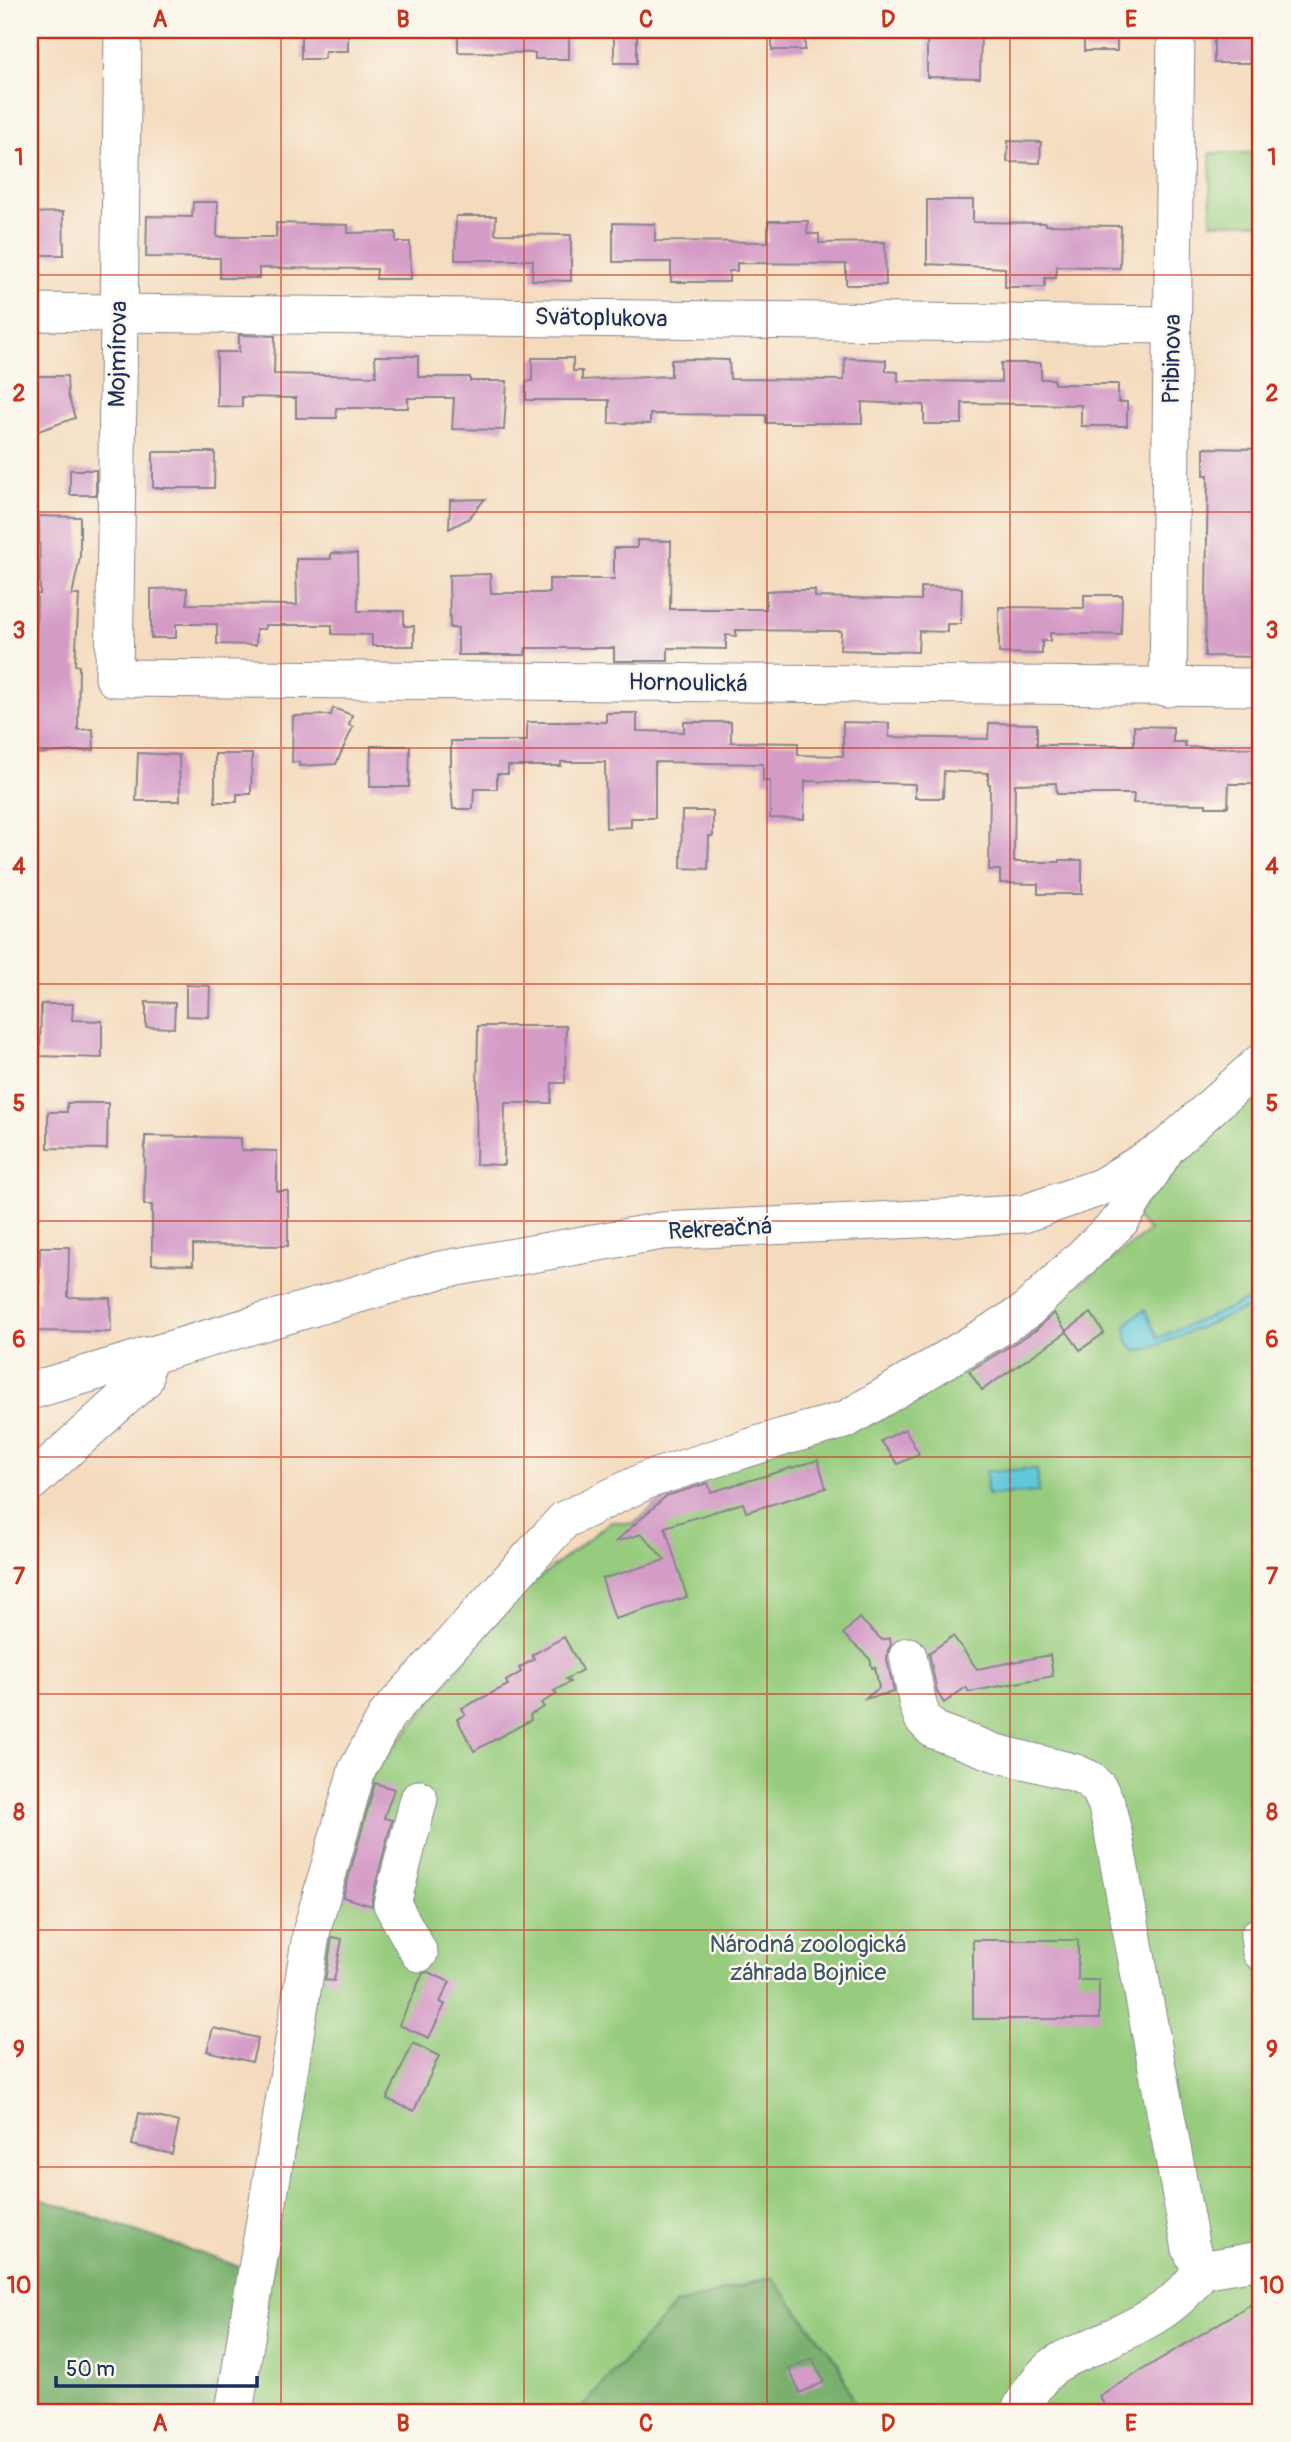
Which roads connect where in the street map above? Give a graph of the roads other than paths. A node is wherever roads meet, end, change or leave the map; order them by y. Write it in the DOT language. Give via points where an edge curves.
graph roads {
  1 [pos="123,30"];
  2 [pos="1176,30"];
  3 [pos="30,312"];
  4 [pos="119,313"];
  5 [pos="1172,325"];
  6 [pos="114,678"];
  7 [pos="1261,687"];
  8 [pos="1168,688"];
  9 [pos="1261,1062"];
  10 [pos="1167,1147"];
  11 [pos="145,1356"];
  12 [pos="30,1391"];
  13 [pos="30,1483"];
  14 [pos="908,1656"];
  15 [pos="419,1799"];
  16 [pos="419,1953"];
  17 [pos="1261,2260"];
  18 [pos="1201,2270"];
  19 [pos="234,2412"];
  20 [pos="1018,2412"];
  1 -- 4 [label="street, Mojmírova"];
  2 -- 5 [label="street, Pribinova"];
  3 -- 4 [label="street, Svätoplukova"];
  4 -- 5 [label="street, Svätoplukova"];
  4 -- 6 [label="street, Mojmírova"];
  5 -- 8 [label="street, Pribinova"];
  6 -- 8 [label="street, Hornoulická"];
  7 -- 8 [label="street, Hornoulická"];
  9 -- 10 [label="street, Rekreačná"];
  10 -- 11 [label="street, Rekreačná" via="1101,1187 1023,1214 662,1231 440,1270"];
  10 -- 19 [label="street" via="1121,1220 1025,1312 845,1420 647,1480 564,1520 387,1715 357,1770 312,1929"];
  11 -- 12 [label="street, Rekreačná"];
  11 -- 13 [label="street" via="144,1380"];
  14 -- 18 [label="street" via="918,1705 934,1730 996,1753 1076,1773 1089,1779 1106,1803 1191,2249"];
  15 -- 16 [label="street" via="392,1904"];
  17 -- 18 [label="street"];
  18 -- 20 [label="street" via="1181,2296 1151,2318 1051,2367"];
}
